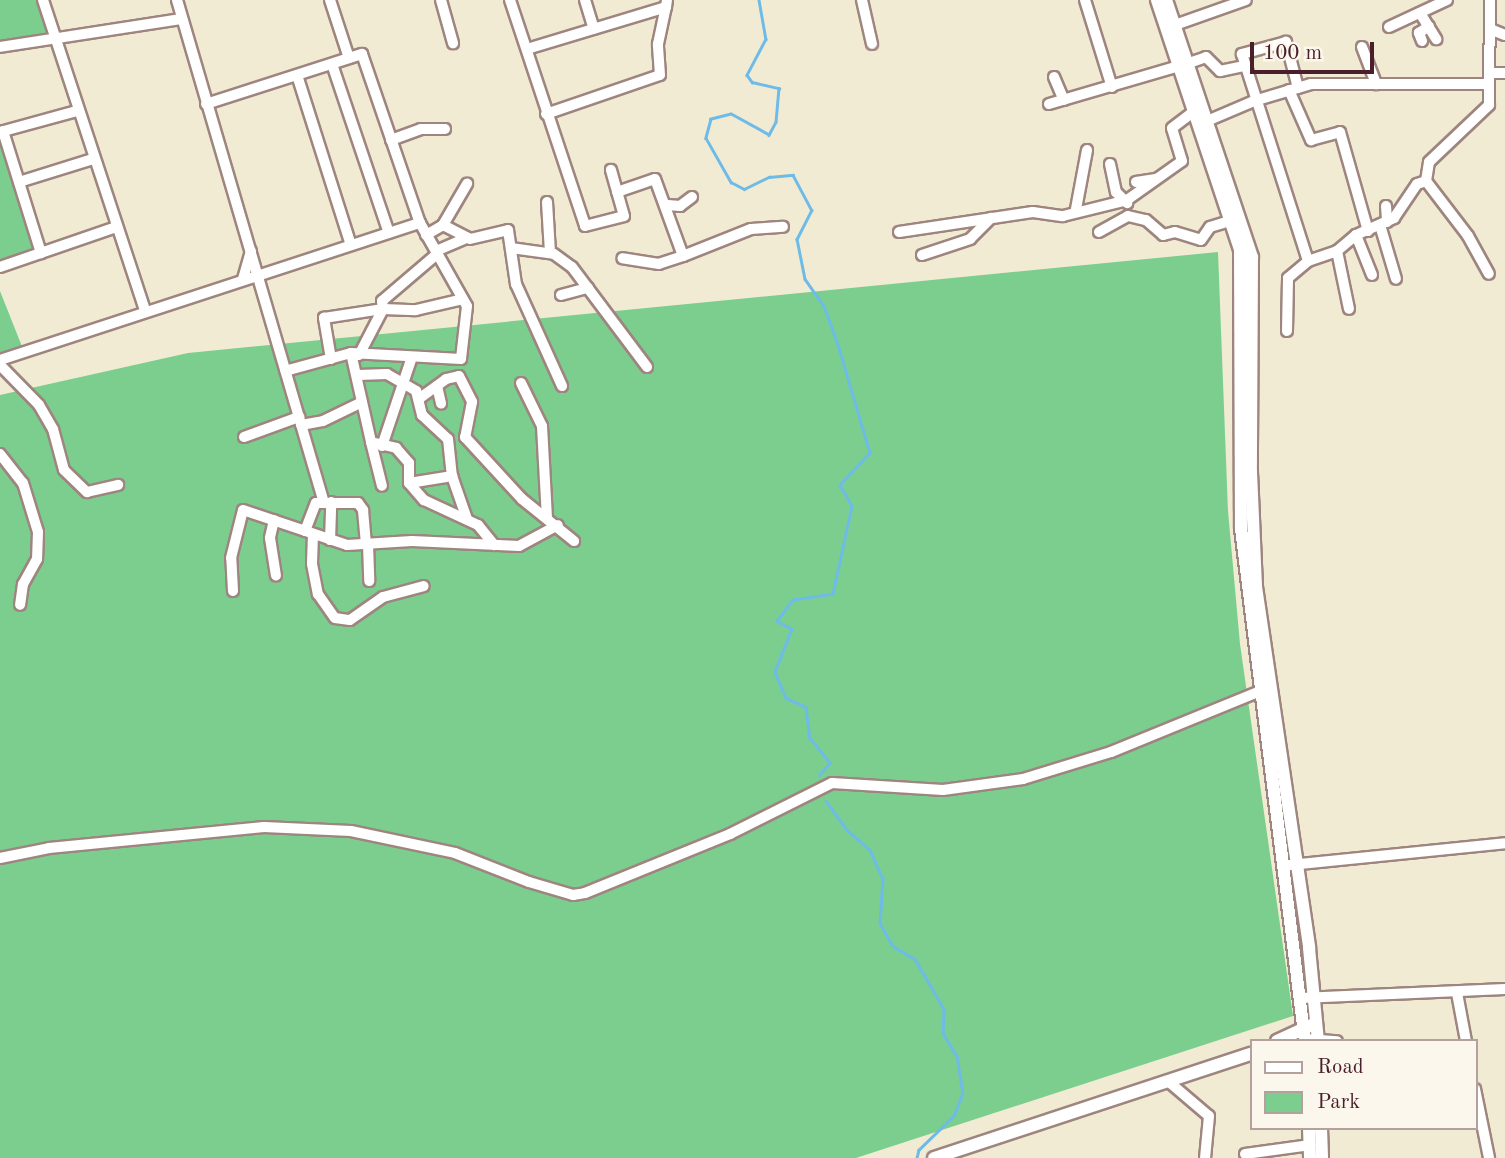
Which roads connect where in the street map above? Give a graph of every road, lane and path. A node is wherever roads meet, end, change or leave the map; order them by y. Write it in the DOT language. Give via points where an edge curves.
graph roads {
  1 [pos="43,0"];
  2 [pos="177,0"];
  3 [pos="441,0"];
  4 [pos="510,0"];
  5 [pos="585,0"];
  6 [pos="862,0"];
  7 [pos="1085,0"];
  8 [pos="1157,0"];
  9 [pos="1166,0"];
  10 [pos="1246,0"];
  11 [pos="1447,0"];
  12 [pos="1490,0"];
  13 [pos="1228,3"];
  14 [pos="667,4"];
  15 [pos="332,7"];
  16 [pos="1420,13"];
  17 [pos="181,19"];
  18 [pos="1175,25"];
  19 [pos="1429,26"];
  20 [pos="1389,27"];
  21 [pos="594,29"];
  22 [pos="1490,29"];
  23 [pos="1505,35"];
  24 [pos="56,37"];
  25 [pos="1436,39"];
  26 [pos="1422,41"];
  27 [pos="453,43"];
  28 [pos="872,44"];
  29 [pos="0,47"];
  30 [pos="1362,47"];
  31 [pos="527,49"];
  32 [pos="349,58"];
  33 [pos="332,64"];
  34 [pos="1184,65"];
  35 [pos="1244,66"];
  36 [pos="1489,73"];
  37 [pos="1505,73"];
  38 [pos="297,75"];
  39 [pos="1054,77"];
  40 [pos="1376,84"];
  41 [pos="1489,84"];
  42 [pos="1112,86"];
  43 [pos="1293,89"];
  44 [pos="1064,100"];
  45 [pos="1254,100"];
  46 [pos="206,104"];
  47 [pos="1049,104"];
  48 [pos="77,111"];
  49 [pos="546,114"];
  50 [pos="1200,119"];
  51 [pos="445,129"];
  52 [pos="1,131"];
  53 [pos="391,139"];
  54 [pos="1087,150"];
  55 [pos="93,159"];
  56 [pos="1110,164"];
  57 [pos="611,170"];
  58 [pos="1160,178"];
  59 [pos="1426,181"];
  60 [pos="19,182"];
  61 [pos="1136,182"];
  62 [pos="467,184"];
  63 [pos="617,192"];
  64 [pos="692,197"];
  65 [pos="1126,201"];
  66 [pos="547,202"];
  67 [pos="668,205"];
  68 [pos="1386,206"];
  69 [pos="1076,209"];
  70 [pos="1128,216"];
  71 [pos="991,218"];
  72 [pos="1230,221"];
  73 [pos="420,223"];
  74 [pos="1383,223"];
  75 [pos="443,225"];
  76 [pos="116,227"];
  77 [pos="783,227"];
  78 [pos="1368,230"];
  79 [pos="899,232"];
  80 [pos="1099,232"];
  81 [pos="389,233"];
  82 [pos="1356,234"];
  83 [pos="426,235"];
  84 [pos="467,238"];
  85 [pos="351,245"];
  86 [pos="511,248"];
  87 [pos="251,251"];
  88 [pos="1337,251"];
  89 [pos="436,252"];
  90 [pos="550,252"];
  91 [pos="41,253"];
  92 [pos="922,255"];
  93 [pos="683,256"];
  94 [pos="622,258"];
  95 [pos="1308,261"];
  96 [pos="0,267"];
  97 [pos="1489,274"];
  98 [pos="258,275"];
  99 [pos="1372,275"];
  100 [pos="243,279"];
  101 [pos="1396,279"];
  102 [pos="588,288"];
  103 [pos="561,295"];
  104 [pos="463,299"];
  105 [pos="383,309"];
  106 [pos="1349,309"];
  107 [pos="145,311"];
  108 [pos="1287,331"];
  109 [pos="355,354"];
  110 [pos="412,357"];
  111 [pos="0,359"];
  112 [pos="331,359"];
  113 [pos="461,359"];
  114 [pos="0,365"];
  115 [pos="647,367"];
  116 [pos="285,371"];
  117 [pos="358,374"];
  118 [pos="459,376"];
  119 [pos="403,382"];
  120 [pos="521,383"];
  121 [pos="437,386"];
  122 [pos="562,386"];
  123 [pos="421,398"];
  124 [pos="362,402"];
  125 [pos="441,404"];
  126 [pos="300,421"];
  127 [pos="244,438"];
  128 [pos="371,442"];
  129 [pos="382,446"];
  130 [pos="0,454"];
  131 [pos="452,476"];
  132 [pos="409,483"];
  133 [pos="118,485"];
  134 [pos="382,486"];
  135 [pos="327,503"];
  136 [pos="547,517"];
  137 [pos="467,519"];
  138 [pos="274,520"];
  139 [pos="558,525"];
  140 [pos="309,533"];
  141 [pos="330,540"];
  142 [pos="574,541"];
  143 [pos="367,544"];
  144 [pos="494,545"];
  145 [pos="276,576"];
  146 [pos="369,581"];
  147 [pos="424,586"];
  148 [pos="233,590"];
  149 [pos="20,605"];
  150 [pos="1258,692"];
  151 [pos="1505,843"];
  152 [pos="0,858"];
  153 [pos="1291,865"];
  154 [pos="1505,989"];
  155 [pos="1457,993"];
  156 [pos="1308,998"];
  157 [pos="1311,1035"];
  158 [pos="1288,1039"];
  159 [pos="1328,1039"];
  160 [pos="1466,1039"];
  161 [pos="1250,1054"];
  162 [pos="1169,1082"];
  163 [pos="1477,1099"];
  164 [pos="1309,1130"];
  165 [pos="1321,1130"];
  166 [pos="1310,1152"];
  167 [pos="1245,1154"];
  168 [pos="934,1158"];
  169 [pos="1205,1158"];
  170 [pos="1322,1158"];
  171 [pos="1489,1158"];
  1 -- 24 [label="street"];
  2 -- 17 [label="street"];
  3 -- 27 [label="street"];
  4 -- 31 [label="street"];
  5 -- 21 [label="street"];
  6 -- 28 [label="street"];
  7 -- 42 [label="street"];
  8 -- 34 [label="street"];
  9 -- 18 [label="street"];
  10 -- 13 [label="street"];
  11 -- 16 [label="street"];
  12 -- 22 [label="street"];
  13 -- 18 [label="street"];
  14 -- 21 [label="street"];
  14 -- 49 [label="street" via="658,44 660,75"];
  15 -- 32 [label="street"];
  16 -- 19 [label="street"];
  16 -- 20 [label="street"];
  17 -- 24 [label="street"];
  17 -- 46 [label="street"];
  18 -- 34 [label="street"];
  19 -- 25 [label="street"];
  19 -- 26 [label="street" via="1419,33"];
  21 -- 31 [label="street"];
  22 -- 23 [label="street"];
  22 -- 36 [label="street"];
  24 -- 29 [label="street"];
  24 -- 48 [label="street"];
  30 -- 40 [label="street"];
  31 -- 49 [label="street"];
  32 -- 33 [label="street"];
  32 -- 53 [label="street" via="362,54"];
  33 -- 38 [label="street"];
  33 -- 81 [label="street"];
  34 -- 35 [label="street" via="1206,57 1220,71"];
  34 -- 42 [label="street"];
  34 -- 50 [label="street"];
  35 -- 43 [label="street" via="1242,54 1286,42"];
  35 -- 45 [label="street"];
  36 -- 37 [label="street"];
  36 -- 41 [label="street"];
  38 -- 46 [label="street"];
  38 -- 85 [label="street"];
  39 -- 44 [label="street"];
  40 -- 41 [label="street"];
  40 -- 43 [label="street"];
  41 -- 59 [label="street" via="1489,105 1429,162"];
  42 -- 44 [label="street"];
  43 -- 45 [label="street"];
  43 -- 78 [label="street" via="1311,140 1340,132"];
  44 -- 47 [label="street"];
  45 -- 50 [label="street"];
  45 -- 95 [label="street"];
  46 -- 87 [label="street"];
  48 -- 52 [label="street"];
  48 -- 55 [label="street"];
  49 -- 63 [label="street" via="582,224 624,216"];
  50 -- 58 [label="street" via="1172,128 1182,161"];
  50 -- 72 [label="street"];
  50 -- 153 [label="street" via="1252,257 1251,472 1256,587"];
  51 -- 53 [label="street" via="425,129"];
  52 -- 60 [label="street"];
  53 -- 73 [label="street"];
  54 -- 69 [label="street"];
  55 -- 60 [label="street"];
  55 -- 76 [label="street"];
  56 -- 65 [label="street" via="1115,192"];
  57 -- 63 [label="street"];
  58 -- 61 [label="street"];
  58 -- 65 [label="street"];
  59 -- 74 [label="street" via="1417,184 1407,206"];
  59 -- 97 [label="street" via="1468,236"];
  60 -- 91 [label="street"];
  62 -- 75 [label="street"];
  63 -- 67 [label="street" via="654,179"];
  64 -- 67 [label="street" via="680,206"];
  65 -- 69 [label="street"];
  65 -- 70 [label="street"];
  66 -- 90 [label="street"];
  67 -- 93 [label="street"];
  68 -- 74 [label="street"];
  69 -- 71 [label="street" via="1063,216 1033,212"];
  70 -- 72 [label="street" via="1146,220 1163,235 1175,232 1202,240 1210,227"];
  70 -- 80 [label="street"];
  71 -- 79 [label="street"];
  71 -- 92 [label="street" via="970,239"];
  72 -- 150 [label="street" via="1240,249 1243,282 1241,528"];
  73 -- 81 [label="street"];
  73 -- 83 [label="street"];
  74 -- 78 [label="street"];
  74 -- 101 [label="street"];
  75 -- 83 [label="street"];
  75 -- 84 [label="street"];
  76 -- 91 [label="street"];
  76 -- 107 [label="street"];
  77 -- 93 [label="street" via="751,229"];
  78 -- 82 [label="street"];
  81 -- 85 [label="street"];
  82 -- 88 [label="street"];
  82 -- 99 [label="street"];
  83 -- 89 [label="street"];
  84 -- 86 [label="street" via="507,229"];
  84 -- 89 [label="street"];
  85 -- 98 [label="street"];
  86 -- 90 [label="street"];
  86 -- 122 [label="street" via="516,284"];
  87 -- 98 [label="street"];
  87 -- 100 [label="street"];
  88 -- 95 [label="street"];
  88 -- 106 [label="street"];
  89 -- 104 [label="street"];
  89 -- 105 [label="street" via="382,301"];
  90 -- 102 [label="street" via="572,267"];
  91 -- 96 [label="street"];
  93 -- 94 [label="street" via="659,264"];
  95 -- 108 [label="street" via="1288,278"];
  98 -- 100 [label="street"];
  98 -- 116 [label="street"];
  100 -- 107 [label="street"];
  102 -- 103 [label="street"];
  102 -- 115 [label="street"];
  104 -- 105 [label="street" via="416,310"];
  104 -- 113 [label="street" via="467,306"];
  105 -- 109 [label="street"];
  105 -- 112 [label="street" via="324,318"];
  107 -- 111 [label="street"];
  109 -- 110 [label="street"];
  109 -- 112 [label="street"];
  109 -- 117 [label="street"];
  110 -- 113 [label="street"];
  110 -- 119 [label="street"];
  112 -- 116 [label="street"];
  113 -- 118 [label="street"];
  114 -- 133 [label="street" via="39,405 53,429 64,470 87,492"];
  116 -- 126 [label="street"];
  117 -- 119 [label="street" via="387,374"];
  117 -- 124 [label="street"];
  118 -- 121 [label="street"];
  118 -- 136 [label="street" via="472,402 465,437 522,499"];
  119 -- 123 [label="street"];
  119 -- 129 [label="street"];
  120 -- 136 [label="street" via="542,426"];
  121 -- 123 [label="street"];
  121 -- 125 [label="street"];
  123 -- 131 [label="street" via="422,415 448,439"];
  124 -- 126 [label="street" via="323,421"];
  124 -- 128 [label="street"];
  126 -- 127 [label="street"];
  126 -- 135 [label="street"];
  128 -- 129 [label="street"];
  128 -- 134 [label="street"];
  129 -- 132 [label="street" via="396,447 410,463"];
  130 -- 149 [label="street" via="23,483 38,532 37,559 23,584"];
  131 -- 132 [label="street"];
  131 -- 137 [label="street"];
  132 -- 137 [label="street" via="424,499"];
  135 -- 140 [label="street" via="314,505"];
  135 -- 141 [label="street"];
  135 -- 143 [label="street" via="361,505"];
  136 -- 139 [label="street"];
  137 -- 144 [label="street"];
  138 -- 140 [label="street"];
  138 -- 145 [label="street" via="270,538"];
  138 -- 148 [label="street" via="243,510 230,558"];
  139 -- 142 [label="street"];
  139 -- 144 [label="street" via="519,546"];
  140 -- 141 [label="street"];
  140 -- 147 [label="street" via="318,594 335,618 350,620 383,597"];
  141 -- 143 [label="street"];
  143 -- 144 [label="street"];
  143 -- 146 [label="street"];
  150 -- 152 [label="street" via="1111,752 1023,779 943,790 832,783 657,864 573,895 455,853 391,836 304,828 142,838"];
  150 -- 153 [label="street"];
  151 -- 153 [label="street"];
  153 -- 156 [label="street"];
  154 -- 155 [label="street"];
  155 -- 156 [label="street"];
  155 -- 160 [label="street"];
  156 -- 157 [label="street"];
  157 -- 158 [label="street"];
  157 -- 159 [label="street"];
  161 -- 162 [label="street"];
  162 -- 168 [label="street"];
  162 -- 169 [label="street" via="1209,1116"];
  163 -- 171 [label="street"];
  164 -- 166 [label="street"];
  165 -- 170 [label="street"];
  166 -- 167 [label="street"];
}
